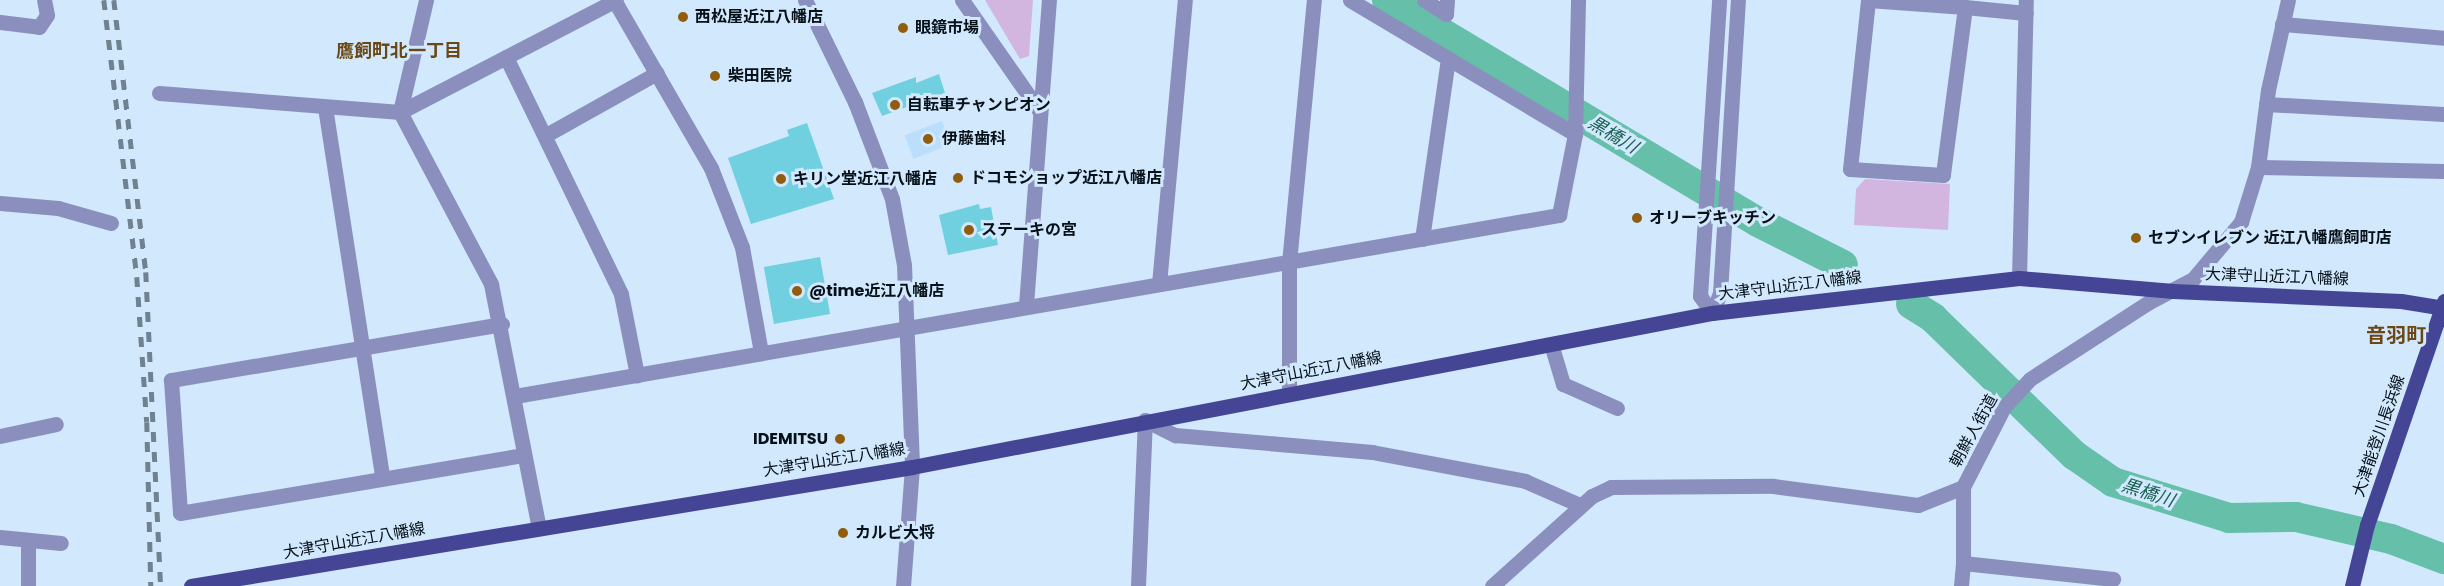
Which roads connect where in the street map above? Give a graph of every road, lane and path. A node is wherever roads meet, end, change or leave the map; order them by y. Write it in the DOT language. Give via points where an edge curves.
graph roads {
  1 [pos="44,0"];
  2 [pos="426,0"];
  3 [pos="615,0"];
  4 [pos="805,0"];
  5 [pos="962,0"];
  6 [pos="1049,0"];
  7 [pos="1185,0"];
  8 [pos="1314,0"];
  9 [pos="1350,0"];
  10 [pos="1424,0"];
  11 [pos="1447,0"];
  12 [pos="1578,0"];
  13 [pos="1719,0"];
  14 [pos="1738,0"];
  15 [pos="2288,0"];
  16 [pos="1965,7"];
  17 [pos="2026,7"];
  18 [pos="0,22"];
  19 [pos="2282,24"];
  20 [pos="2444,38"];
  21 [pos="506,57"];
  22 [pos="1448,58"];
  23 [pos="657,73"];
  24 [pos="159,93"];
  25 [pos="2266,104"];
  26 [pos="325,107"];
  27 [pos="400,112"];
  28 [pos="1040,112"];
  29 [pos="2444,114"];
  30 [pos="1575,134"];
  31 [pos="546,135"];
  32 [pos="2258,167"];
  33 [pos="2444,171"];
  34 [pos="0,203"];
  35 [pos="111,223"];
  36 [pos="1422,239"];
  37 [pos="1289,263"];
  38 [pos="2019,278"];
  39 [pos="1159,284"];
  40 [pos="2173,291"];
  41 [pos="1026,305"];
  42 [pos="2443,306"];
  43 [pos="1712,313"];
  44 [pos="502,324"];
  45 [pos="909,325"];
  46 [pos="1551,344"];
  47 [pos="361,346"];
  48 [pos="761,353"];
  49 [pos="637,375"];
  50 [pos="1289,393"];
  51 [pos="515,396"];
  52 [pos="1617,408"];
  53 [pos="1145,420"];
  54 [pos="56,424"];
  55 [pos="0,436"];
  56 [pos="522,455"];
  57 [pos="912,467"];
  58 [pos="382,476"];
  59 [pos="1963,487"];
  60 [pos="1580,505"];
  61 [pos="539,528"];
  62 [pos="0,537"];
  63 [pos="28,540"];
  64 [pos="61,543"];
  65 [pos="1963,563"];
  66 [pos="2113,579"];
  67 [pos="28,586"];
  68 [pos="191,586"];
  69 [pos="903,586"];
  70 [pos="1138,586"];
  71 [pos="1492,586"];
  72 [pos="1961,586"];
  73 [pos="2352,586"];
  1 -- 18 [label="street" via="47,15 39,27"];
  2 -- 27 [label="street"];
  3 -- 21 [label="street"];
  3 -- 23 [label="street"];
  4 -- 45 [label="street" via="855,102 892,199"];
  5 -- 28 [label="street"];
  6 -- 28 [label="street"];
  7 -- 39 [label="street"];
  8 -- 37 [label="street"];
  9 -- 22 [label="street"];
  10 -- 11 [label="street" via="1446,14"];
  12 -- 30 [label="street"];
  13 -- 43 [label="street" via="1700,296"];
  14 -- 43 [label="street" via="1720,293"];
  15 -- 19 [label="street, 朝鮮人街道"];
  16 -- 16 [label="street" via="1868,0 1850,170 1943,175"];
  16 -- 17 [label="street"];
  17 -- 38 [label="street"];
  19 -- 20 [label="street"];
  19 -- 25 [label="street, 朝鮮人街道"];
  21 -- 27 [label="street"];
  21 -- 31 [label="street"];
  22 -- 30 [label="street"];
  22 -- 36 [label="street"];
  23 -- 31 [label="street"];
  23 -- 48 [label="street" via="711,168 742,247"];
  24 -- 26 [label="street"];
  25 -- 29 [label="street"];
  25 -- 32 [label="street, 朝鮮人街道"];
  26 -- 27 [label="street"];
  26 -- 47 [label="street"];
  27 -- 44 [label="street" via="491,284"];
  28 -- 41 [label="street"];
  30 -- 36 [label="street" via="1559,216"];
  31 -- 49 [label="street" via="621,294"];
  32 -- 33 [label="street"];
  32 -- 40 [label="street, 朝鮮人街道" via="2241,222 2208,265"];
  34 -- 35 [label="street" via="58,208"];
  36 -- 37 [label="street"];
  37 -- 39 [label="street"];
  37 -- 50 [label="street"];
  38 -- 40 [label="main road, 大津守山近江八幡線"];
  38 -- 43 [label="main road, 大津守山近江八幡線"];
  39 -- 41 [label="street"];
  40 -- 42 [label="main road, 大津守山近江八幡線"];
  40 -- 59 [label="street, 朝鮮人街道" via="2030,379 2004,407"];
  41 -- 45 [label="street"];
  42 -- 73 [label="main road, 大津能登川長浜線" via="2367,525"];
  43 -- 46 [label="main road, 大津守山近江八幡線"];
  44 -- 47 [label="street"];
  44 -- 51 [label="street"];
  45 -- 48 [label="street"];
  45 -- 57 [label="street"];
  46 -- 50 [label="main road, 大津守山近江八幡線"];
  46 -- 52 [label="street" via="1563,384"];
  47 -- 58 [label="street"];
  47 -- 58 [label="street" via="171,380 180,513"];
  48 -- 49 [label="street"];
  49 -- 51 [label="street"];
  50 -- 53 [label="main road, 大津守山近江八幡線"];
  51 -- 56 [label="street"];
  53 -- 57 [label="main road, 大津守山近江八幡線"];
  53 -- 60 [label="street" via="1174,435 1372,452 1525,481"];
  53 -- 70 [label="street"];
  54 -- 55 [label="street"];
  56 -- 58 [label="street"];
  56 -- 61 [label="street"];
  57 -- 61 [label="main road, 大津守山近江八幡線"];
  57 -- 69 [label="street"];
  59 -- 60 [label="street, 朝鮮人街道" via="1918,505 1773,486 1611,487"];
  59 -- 65 [label="street"];
  60 -- 71 [label="street, 朝鮮人街道"];
  61 -- 68 [label="main road, 大津守山近江八幡線"];
  62 -- 63 [label="street"];
  63 -- 64 [label="street"];
  63 -- 67 [label="street"];
  65 -- 66 [label="street"];
  65 -- 72 [label="street"];
}
